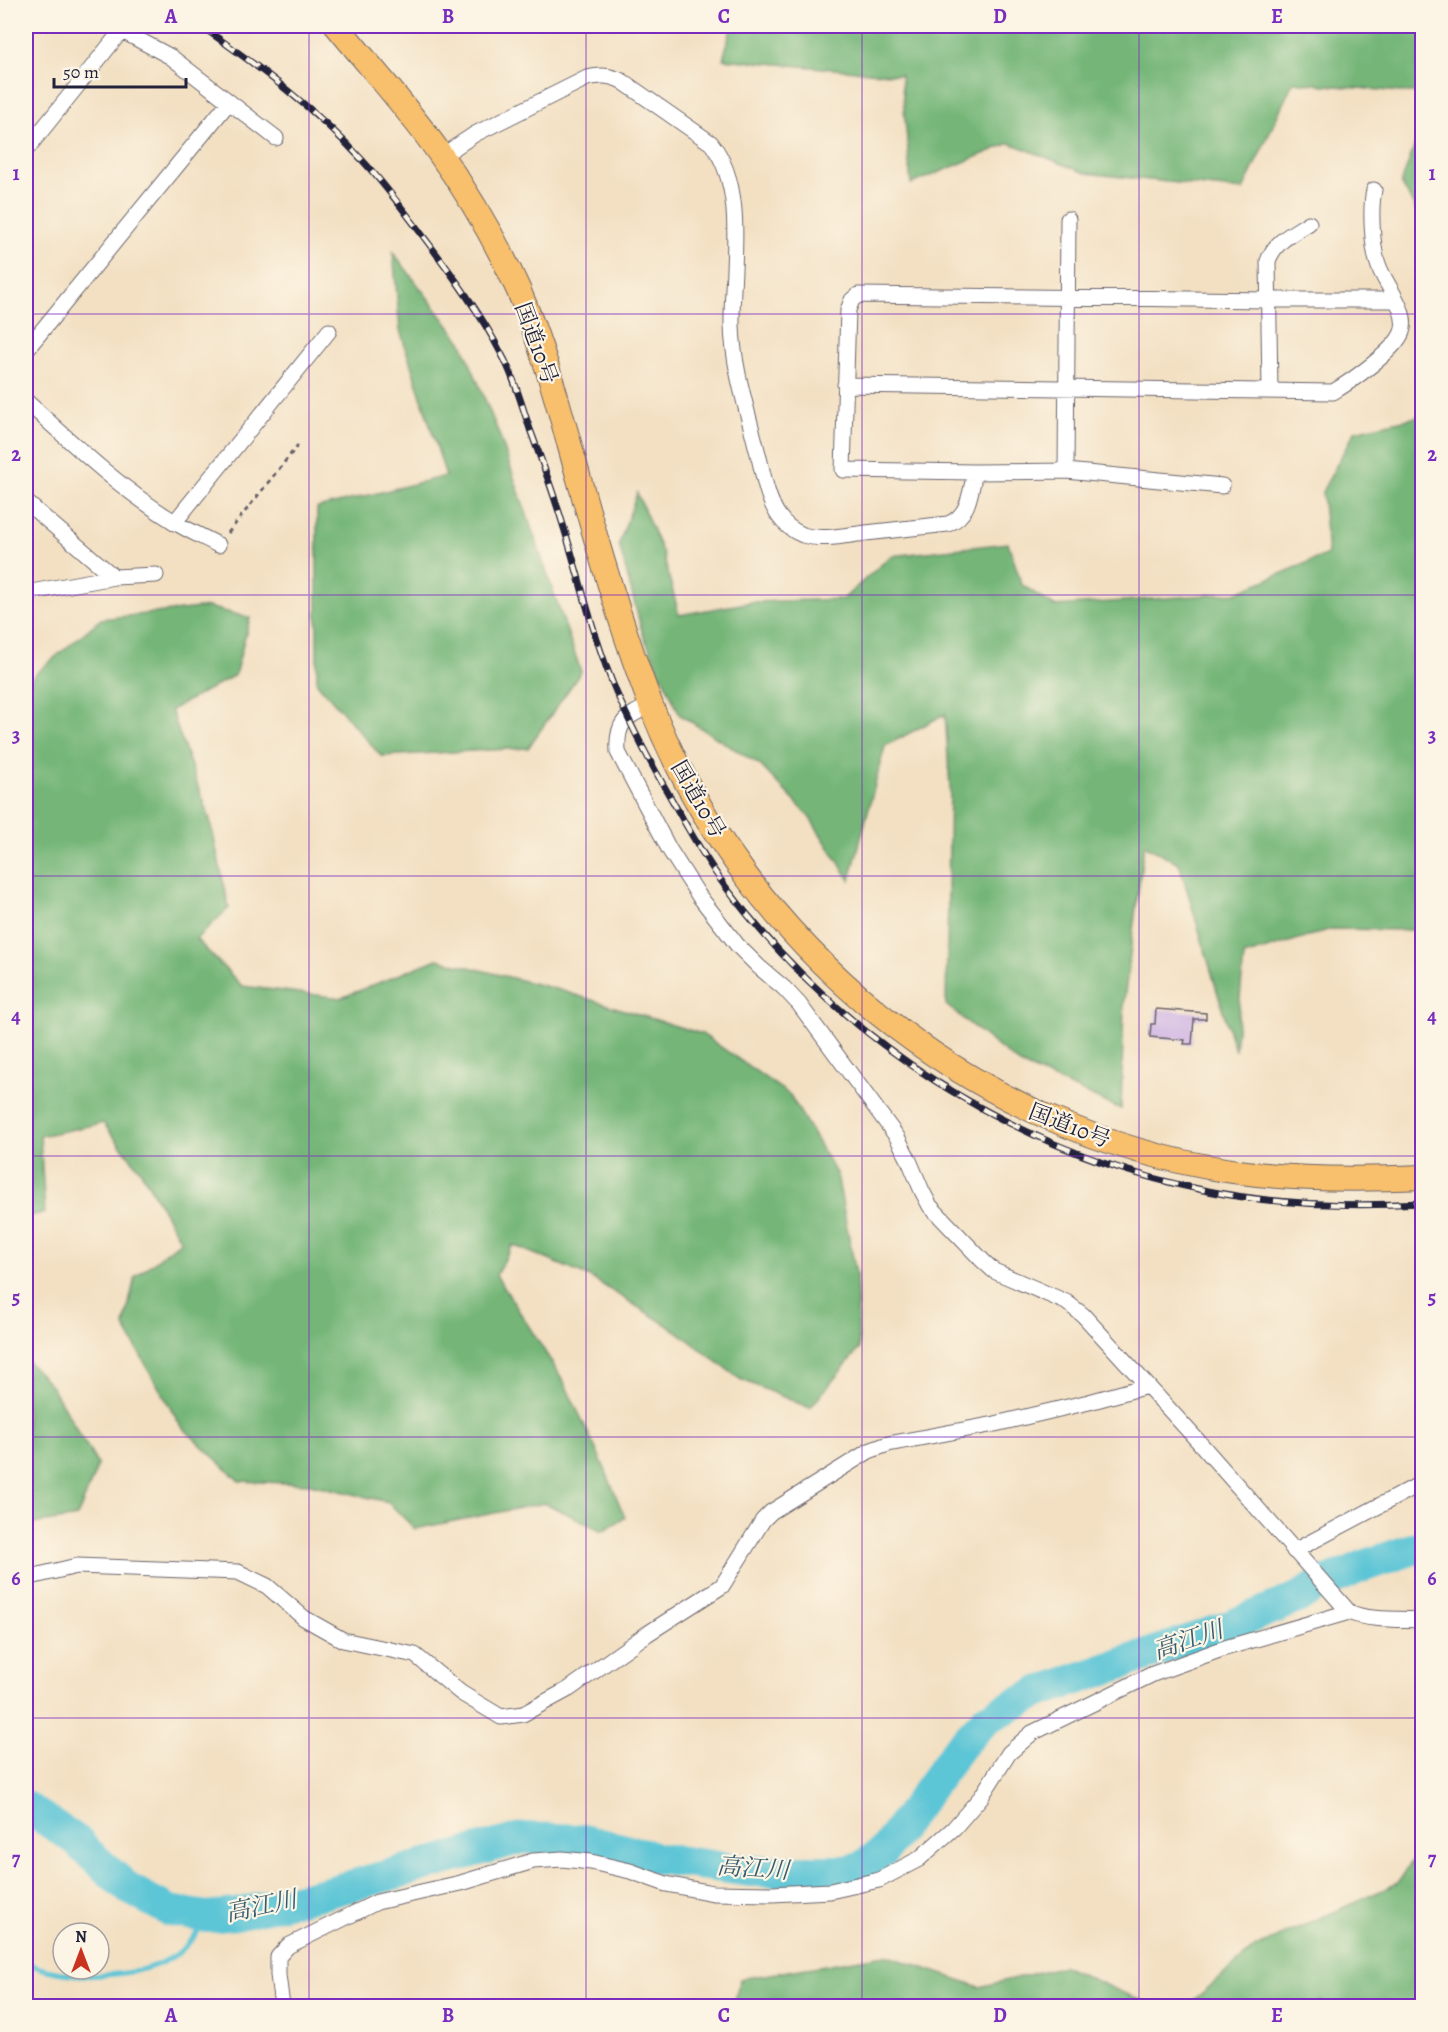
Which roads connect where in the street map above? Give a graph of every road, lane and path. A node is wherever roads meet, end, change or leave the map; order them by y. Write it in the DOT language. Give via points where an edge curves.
graph roads {
  1 [pos="337,26"];
  2 [pos="117,28"];
  3 [pos="229,102"];
  4 [pos="276,138"];
  5 [pos="26,150"];
  6 [pos="442,156"];
  7 [pos="1374,190"];
  8 [pos="1068,219"];
  9 [pos="1309,223"];
  10 [pos="1067,297"];
  11 [pos="1269,300"];
  12 [pos="1395,300"];
  13 [pos="329,331"];
  14 [pos="26,350"];
  15 [pos="845,385"];
  16 [pos="1066,388"];
  17 [pos="1270,391"];
  18 [pos="26,400"];
  19 [pos="298,445"];
  20 [pos="1066,471"];
  21 [pos="975,472"];
  22 [pos="1222,486"];
  23 [pos="26,502"];
  24 [pos="174,523"];
  25 [pos="218,545"];
  26 [pos="156,575"];
  27 [pos="114,577"];
  28 [pos="26,593"];
  29 [pos="651,705"];
  30 [pos="1422,1177"];
  31 [pos="1147,1386"];
  32 [pos="1422,1483"];
  33 [pos="1294,1551"];
  34 [pos="26,1578"];
  35 [pos="1349,1612"];
  36 [pos="1422,1620"];
  37 [pos="282,2007"];
  1 -- 6 [label="highway, 国道10号"];
  2 -- 3 [label="street" via="171,57"];
  2 -- 5 [label="street"];
  3 -- 4 [label="street"];
  3 -- 14 [label="street"];
  6 -- 21 [label="street" via="475,134 587,78 600,75 622,81 711,143 725,167 734,224 734,353 769,496 779,517 794,531 813,537 948,524 963,514"];
  6 -- 29 [label="highway, 国道10号" via="497,248 535,330 610,590"];
  7 -- 12 [label="street" via="1371,203 1377,262"];
  8 -- 10 [label="street"];
  9 -- 11 [label="street" via="1272,250 1268,261"];
  10 -- 11 [label="street"];
  10 -- 15 [label="street" via="858,295 848,310"];
  10 -- 16 [label="street"];
  11 -- 12 [label="street"];
  11 -- 17 [label="street"];
  12 -- 17 [label="street" via="1404,315 1403,331 1394,345 1345,385 1333,392"];
  13 -- 24 [label="street"];
  15 -- 16 [label="street"];
  15 -- 21 [label="street" via="843,470"];
  16 -- 17 [label="street"];
  16 -- 20 [label="street"];
  18 -- 24 [label="street" via="91,460"];
  19 -- 25 [label="path"];
  20 -- 21 [label="street"];
  20 -- 22 [label="street"];
  23 -- 27 [label="street"];
  24 -- 25 [label="street"];
  26 -- 27 [label="street"];
  27 -- 28 [label="street"];
  29 -- 30 [label="highway, 国道10号" via="693,793 768,904 860,998 962,1074 1069,1127 1176,1160 1275,1175"];
  29 -- 31 [label="street" via="624,721 618,736 618,752 669,849 699,896 738,946 800,1004 897,1137 936,1213 994,1271 1075,1308"];
  31 -- 33 [label="street"];
  31 -- 34 [label="street" via="995,1424 868,1450 771,1512 722,1586 569,1689 523,1714 501,1717 461,1692 415,1655 343,1640 304,1618 267,1586 238,1572 77,1566"];
  32 -- 33 [label="street"];
  33 -- 35 [label="street"];
  35 -- 36 [label="street"];
  35 -- 37 [label="street" via="1225,1648 1153,1674 1032,1733 1009,1753 981,1797 954,1828 919,1859 879,1880 830,1891 713,1893 591,1862 561,1858 532,1861 461,1883 377,1902 288,1947 278,1957"];
}
